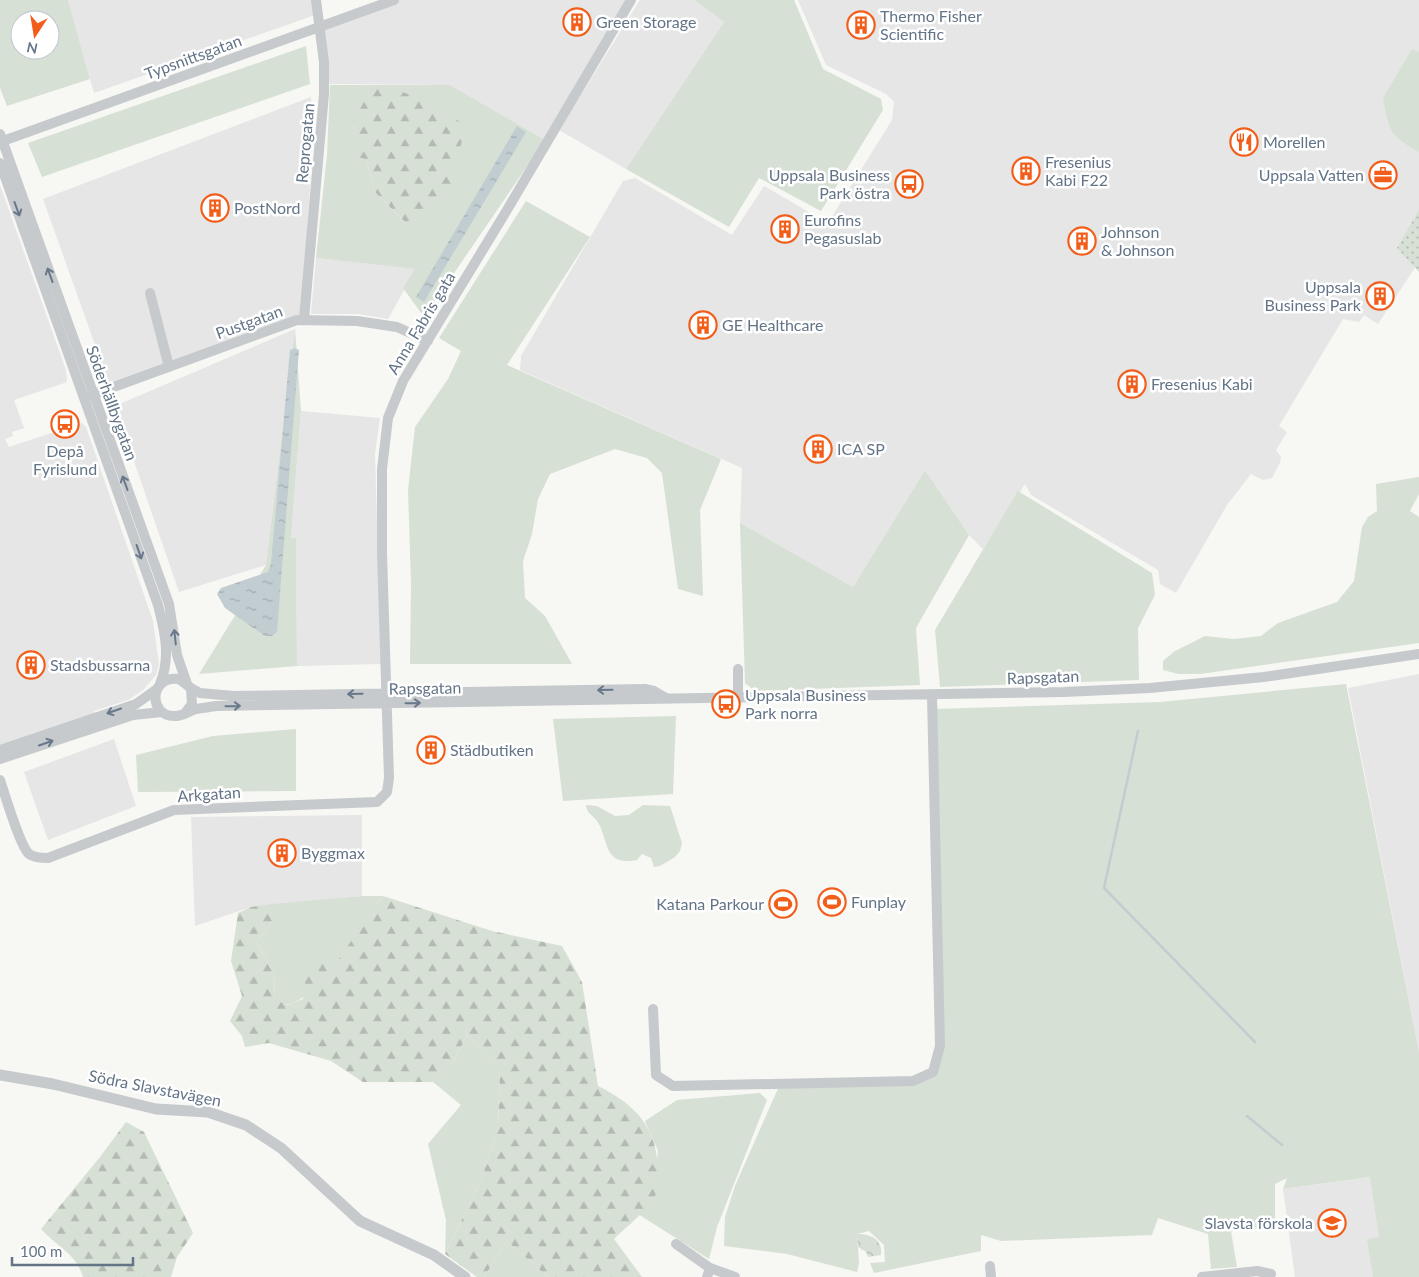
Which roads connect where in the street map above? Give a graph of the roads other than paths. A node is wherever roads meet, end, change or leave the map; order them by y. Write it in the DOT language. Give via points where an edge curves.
graph roads {
  1 [pos="316,0"];
  2 [pos="394,0"];
  3 [pos="630,0"];
  4 [pos="320,27"];
  5 [pos="1,139"];
  6 [pos="0,163"];
  7 [pos="150,293"];
  8 [pos="304,319"];
  9 [pos="428,341"];
  10 [pos="169,367"];
  11 [pos="90,396"];
  12 [pos="1419,654"];
  13 [pos="738,669"];
  14 [pos="189,686"];
  15 [pos="159,687"];
  16 [pos="932,695"];
  17 [pos="387,699"];
  18 [pos="738,699"];
  19 [pos="162,712"];
  20 [pos="185,713"];
  21 [pos="0,750"];
  22 [pos="0,759"];
  23 [pos="0,780"];
  24 [pos="653,1009"];
  25 [pos="0,1076"];
  26 [pos="676,1244"];
  27 [pos="990,1266"];
  28 [pos="709,1272"];
  29 [pos="1270,1274"];
  30 [pos="465,1277"];
  31 [pos="735,1277"];
  32 [pos="991,1277"];
  33 [pos="1202,1277"];
  1 -- 4 [label="street, Reprogatan"];
  2 -- 4 [label="street, Typsnittsgatan"];
  3 -- 9 [label="street, Anna Fabris gata"];
  4 -- 5 [label="street, Typsnittsgatan"];
  4 -- 8 [label="street, Reprogatan" via="324,94"];
  11 -- 5 [label="street, Söderhällbygatan, one-way"];
  6 -- 11 [label="street, Söderhällbygatan, one-way"];
  7 -- 10 [label="street"];
  8 -- 9 [label="street, Pustgatan" via="357,321 397,327"];
  8 -- 10 [label="street, Pustgatan"];
  9 -- 17 [label="street, Anna Fabris gata" via="403,381 388,418 384,448 382,544"];
  10 -- 11 [label="street, Pustgatan"];
  14 -- 11 [label="street, Söderhällbygatan, one-way" via="177,655 169,604"];
  11 -- 15 [label="street, Söderhällbygatan, one-way" via="163,623 167,655"];
  12 -- 16 [label="street, Rapsgatan" via="1264,677 1154,688"];
  13 -- 18 [label="street"];
  14 -- 15 [label="street" via="174,678"];
  17 -- 14 [label="street, Rapsgatan, one-way" via="225,696 200,693"];
  14 -- 20 [label="street" via="193,699"];
  15 -- 19 [label="street" via="155,701"];
  15 -- 21 [label="street, one-way" via="136,704"];
  16 -- 18 [label="street, Rapsgatan"];
  16 -- 24 [label="street" via="940,1046 933,1072 912,1081 673,1086 656,1075"];
  17 -- 18 [label="street, Rapsgatan"];
  20 -- 17 [label="street, Rapsgatan, one-way" via="216,706"];
  17 -- 23 [label="street, Arkgatan" via="390,778 387,792 377,802 174,810 48,858 38,858 30,854 23,844"];
  19 -- 20 [label="street" via="173,716"];
  22 -- 19 [label="street, one-way" via="133,715"];
  25 -- 30 [label="street, Södra Slavstavägen" via="53,1084 156,1108 208,1112 246,1126 281,1148 360,1221 434,1255"];
  26 -- 28 [label="street"];
  27 -- 32 [label="street"];
  28 -- 31 [label="street"];
  29 -- 33 [label="street" via="1257,1271"];
}
